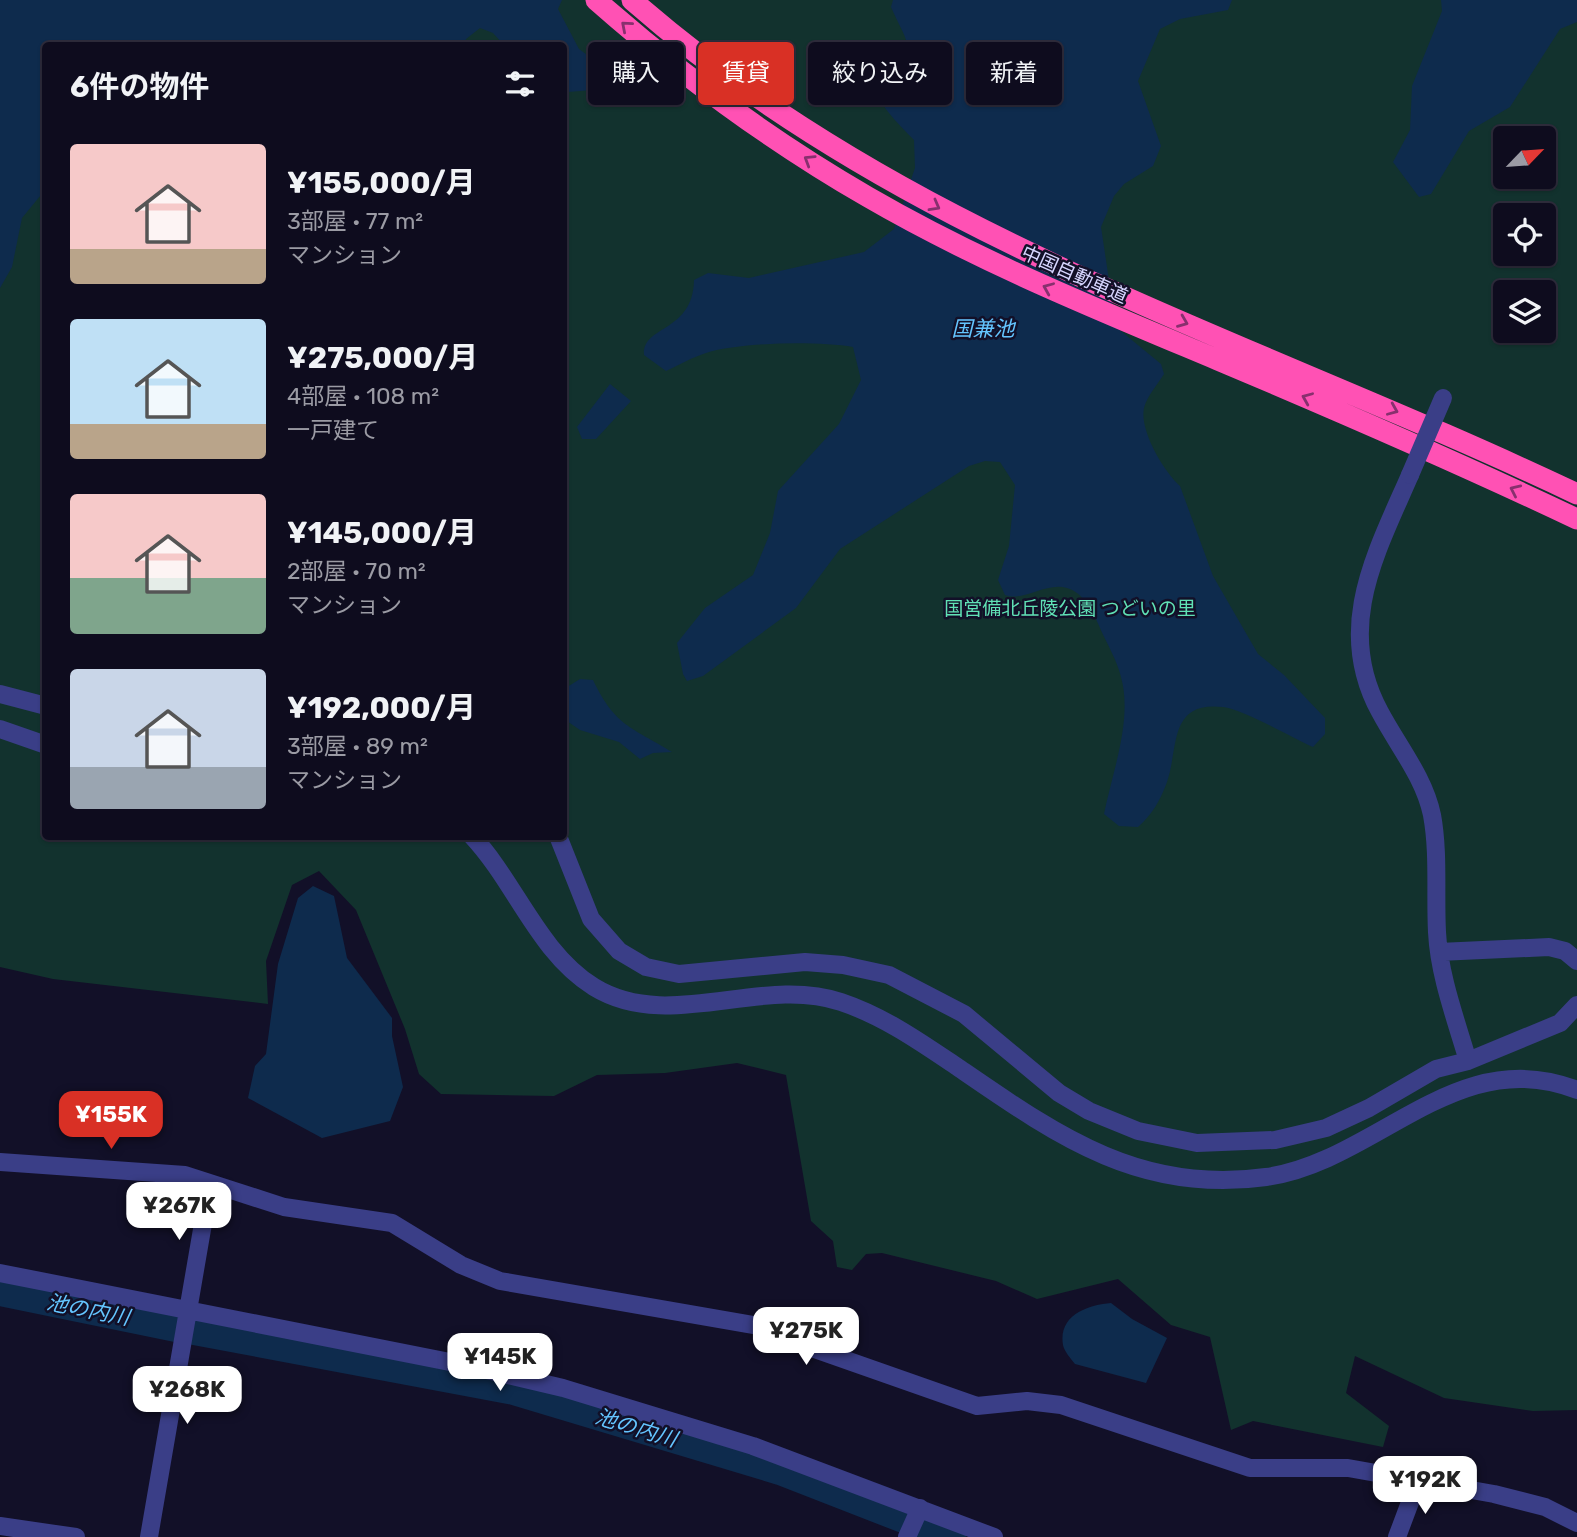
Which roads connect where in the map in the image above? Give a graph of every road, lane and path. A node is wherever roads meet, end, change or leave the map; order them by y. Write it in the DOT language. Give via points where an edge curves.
graph roads {
  1 [pos="596,0"];
  2 [pos="632,0"];
  3 [pos="1115,306"];
  4 [pos="1443,398"];
  5 [pos="1577,494"];
  6 [pos="1577,519"];
  7 [pos="0,694"];
  8 [pos="42,705"];
  9 [pos="0,729"];
  10 [pos="42,744"];
  11 [pos="475,840"];
  12 [pos="560,840"];
  13 [pos="1439,952"];
  14 [pos="1577,961"];
  15 [pos="1577,1005"];
  16 [pos="1468,1061"];
  17 [pos="1577,1090"];
  18 [pos="0,1162"];
  19 [pos="210,1183"];
  20 [pos="0,1273"];
  21 [pos="186,1308"];
  22 [pos="1418,1481"];
  23 [pos="919,1508"];
  24 [pos="1577,1524"];
  25 [pos="0,1526"];
  26 [pos="76,1537"];
  27 [pos="149,1537"];
  28 [pos="907,1537"];
  29 [pos="995,1537"];
  30 [pos="1397,1537"];
  3 -- 1 [label="highway, 中国自動車道, one-way" via="979,256 867,197 713,96"];
  2 -- 3 [label="highway, 中国自動車道, one-way" via="799,126"];
  3 -- 5 [label="highway, 中国自動車道, one-way" via="1419,421"];
  6 -- 3 [label="highway, 中国自動車道, one-way"];
  4 -- 13 [label="street, bridge" via="1371,565 1359,624 1367,683 1419,778 1432,815"];
  7 -- 8 [label="street"];
  9 -- 10 [label="street"];
  11 -- 17 [label="street" via="550,945 595,988 631,1003 663,1006 771,994 839,1001 883,1019 1035,1120 1124,1166 1207,1179 1268,1177 1308,1166 1448,1094 1482,1083 1545,1080"];
  12 -- 16 [label="street" via="591,919 619,951 646,967 679,974 715,973 816,962 888,975 964,1014 1059,1093 1089,1111 1138,1130 1197,1143 1301,1136 1347,1119 1436,1069"];
  13 -- 14 [label="street" via="1549,947 1565,951"];
  13 -- 16 [label="street"];
  15 -- 16 [label="street" via="1560,1023"];
  18 -- 19 [label="street" via="185,1175"];
  19 -- 21 [label="street"];
  19 -- 22 [label="street" via="284,1207 392,1223 461,1265 500,1281 771,1328 789,1340 976,1406 1027,1401 1061,1405 1250,1468 1348,1468"];
  20 -- 21 [label="street"];
  21 -- 23 [label="street" via="562,1388 753,1446"];
  21 -- 27 [label="street"];
  22 -- 24 [label="street" via="1545,1507"];
  22 -- 30 [label="street"];
  23 -- 28 [label="street"];
  23 -- 29 [label="street"];
  25 -- 26 [label="street"];
}
